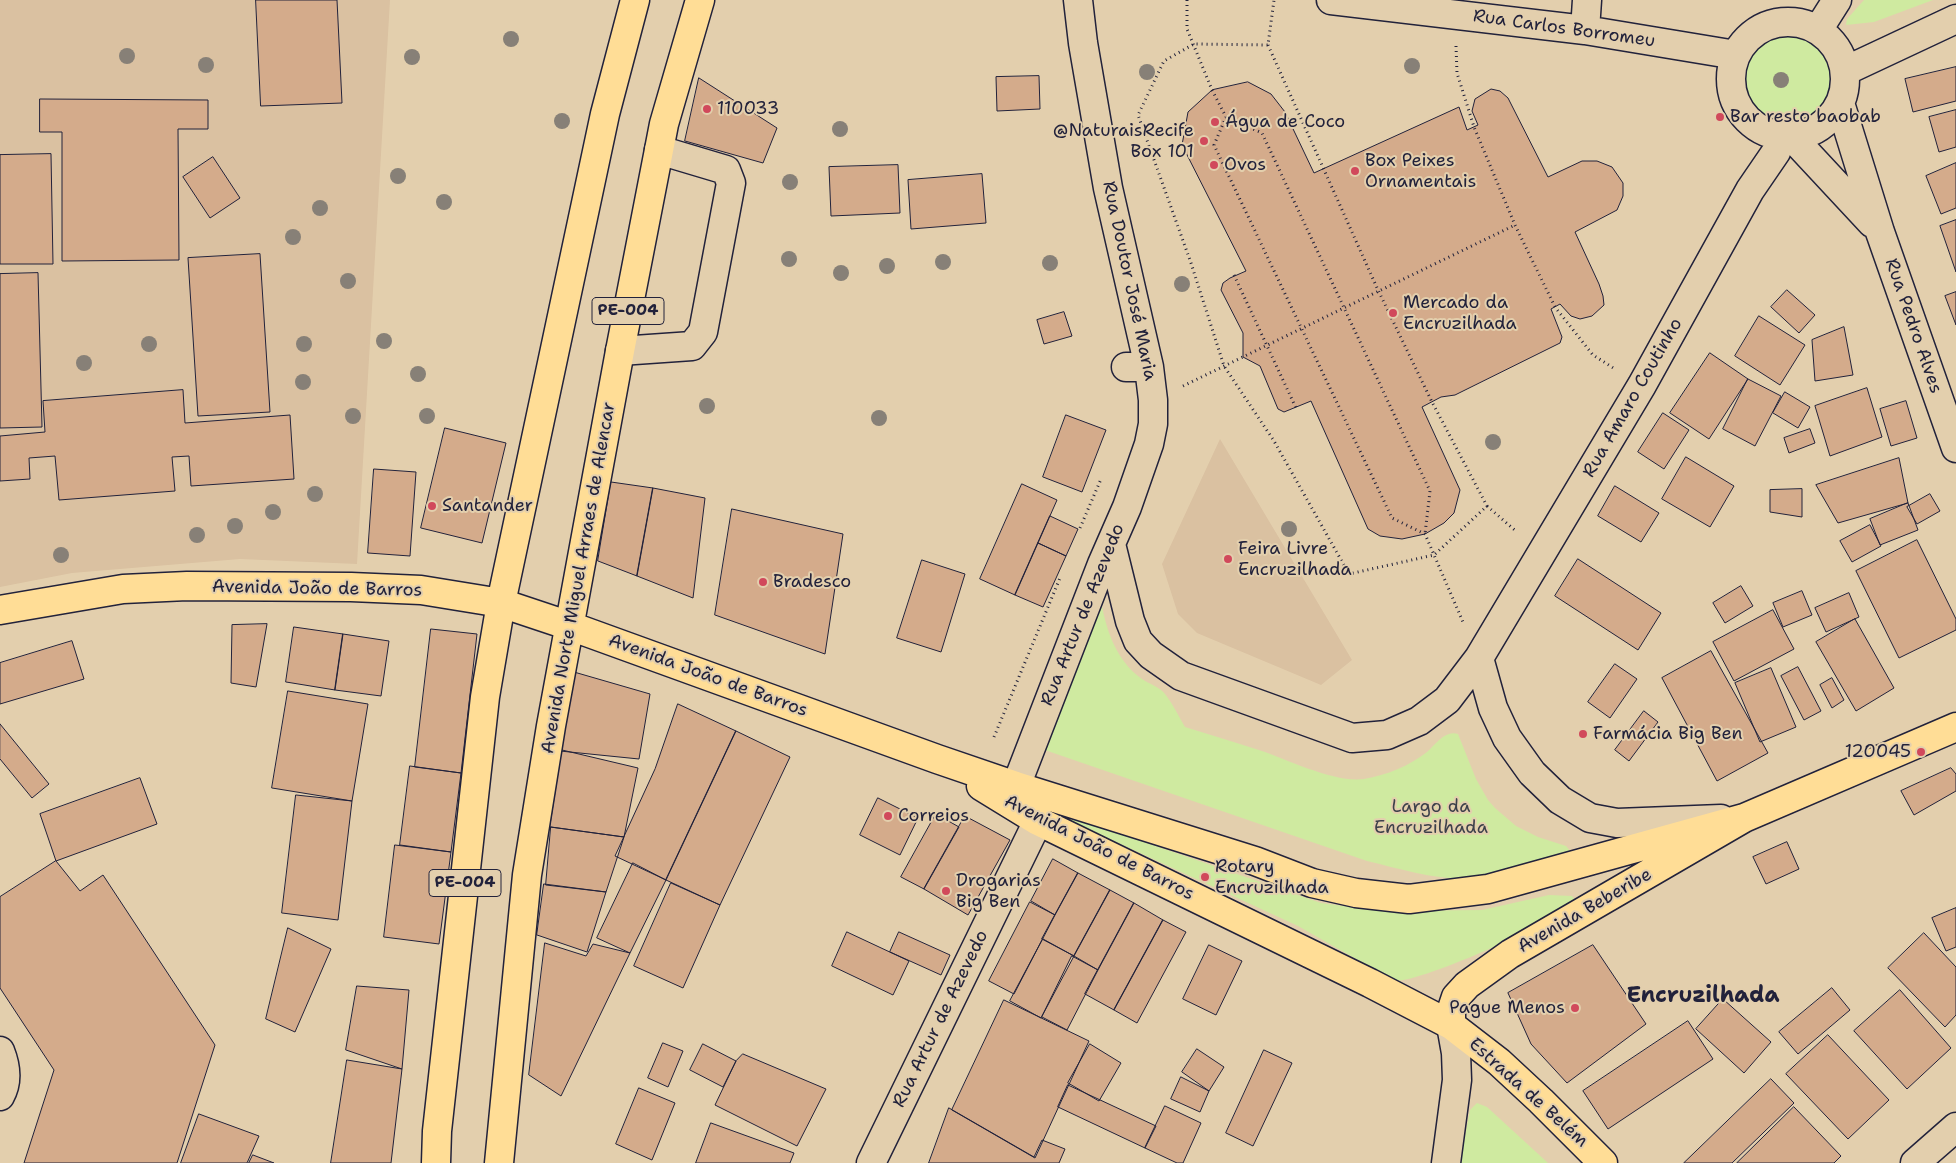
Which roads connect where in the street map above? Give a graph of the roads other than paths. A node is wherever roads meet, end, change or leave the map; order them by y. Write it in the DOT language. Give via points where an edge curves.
graph roads {
  1 [pos="635,0"];
  2 [pos="700,0"];
  3 [pos="1078,0"];
  4 [pos="1331,0"];
  5 [pos="1587,0"];
  6 [pos="1837,0"];
  7 [pos="1956,19"];
  8 [pos="1586,30"];
  9 [pos="1818,30"];
  10 [pos="1736,54"];
  11 [pos="1845,71"];
  12 [pos="1840,103"];
  13 [pos="1787,136"];
  14 [pos="659,150"];
  15 [pos="1880,232"];
  16 [pos="620,351"];
  17 [pos="1149,444"];
  18 [pos="1956,448"];
  19 [pos="1111,544"];
  20 [pos="501,603"];
  21 [pos="0,610"];
  22 [pos="570,626"];
  23 [pos="1479,658"];
  24 [pos="1956,727"];
  25 [pos="937,759"];
  26 [pos="1016,786"];
  27 [pos="1744,818"];
  28 [pos="1038,821"];
  29 [pos="1409,899"];
  30 [pos="1451,1025"];
  31 [pos="0,1051"];
  32 [pos="0,1096"];
  33 [pos="1956,1127"];
  34 [pos="436,1163"];
  35 [pos="499,1163"];
  36 [pos="871,1163"];
  37 [pos="1446,1163"];
  38 [pos="1603,1163"];
  39 [pos="1915,1163"];
  1 -- 20 [label="main road, PE-004" via="605,114"];
  2 -- 14 [label="main road, Avenida Norte Miguel Arraes de Alencar / PE-004"];
  3 -- 17 [label="street, Rua Doutor José Maria" via="1137,367 1153,400"];
  4 -- 8 [label="street, Rua Carlos Borromeu"];
  5 -- 8 [label="street"];
  6 -- 9 [label="street"];
  7 -- 11 [label="street"];
  8 -- 10 [label="street, Rua Carlos Borromeu"];
  9 -- 10 [label="street" via="1800,23 1781,22 1762,28 1747,39"];
  9 -- 11 [label="street" via="1831,41"];
  10 -- 13 [label="street" via="1732,90 1739,107 1750,121 1765,131"];
  11 -- 12 [label="street"];
  12 -- 13 [label="street" via="1830,118 1816,128"];
  12 -- 15 [label="street, Rua Pedro Alves"];
  13 -- 15 [label="street, Rua Pedro Alves" via="1853,200"];
  13 -- 23 [label="street, Rua Amaro Coutinho" via="1750,190 1642,385"];
  14 -- 16 [label="main road, Avenida Norte Miguel Arraes de Alencar / PE-004"];
  14 -- 16 [label="street" via="726,170 731,183 703,332 692,346"];
  15 -- 18 [label="street, Rua Pedro Alves"];
  16 -- 22 [label="main road, Avenida Norte Miguel Arraes de Alencar / PE-004"];
  17 -- 19 [label="street, Rua Artur de Azevedo"];
  19 -- 23 [label="street" via="1130,621 1138,641 1151,655 1180,676 1352,738 1387,735 1419,721 1447,700"];
  19 -- 26 [label="street, Rua Artur de Azevedo"];
  20 -- 21 [label="main road, Avenida João de Barros" via="421,590 187,586 123,589"];
  20 -- 22 [label="main road, Avenida João de Barros"];
  20 -- 34 [label="main road, PE-004" via="484,707"];
  22 -- 25 [label="main road, Avenida João de Barros"];
  22 -- 35 [label="main road, Avenida Norte Miguel Arraes de Alencar / PE-004" via="527,875"];
  23 -- 27 [label="street" via="1493,708 1507,738 1532,773 1560,800 1590,818 1617,823"];
  24 -- 27 [label="main road, Avenida Beberibe"];
  25 -- 26 [label="main road, Avenida João de Barros"];
  25 -- 28 [label="main road, Avenida João de Barros"];
  26 -- 29 [label="main road, Avenida João de Barros" via="1255,861 1312,883 1356,893"];
  27 -- 29 [label="main road, Avenida Beberibe" via="1488,889"];
  27 -- 30 [label="main road, Avenida Beberibe" via="1510,954 1467,985 1456,997"];
  28 -- 30 [label="main road, Avenida João de Barros"];
  28 -- 36 [label="street, Rua Artur de Azevedo"];
  30 -- 37 [label="street" via="1457,1080"];
  30 -- 38 [label="main road, Estrada de Belém" via="1499,1062"];
  31 -- 32 [label="street" via="6,1065"];
  33 -- 39 [label="street"];
}
